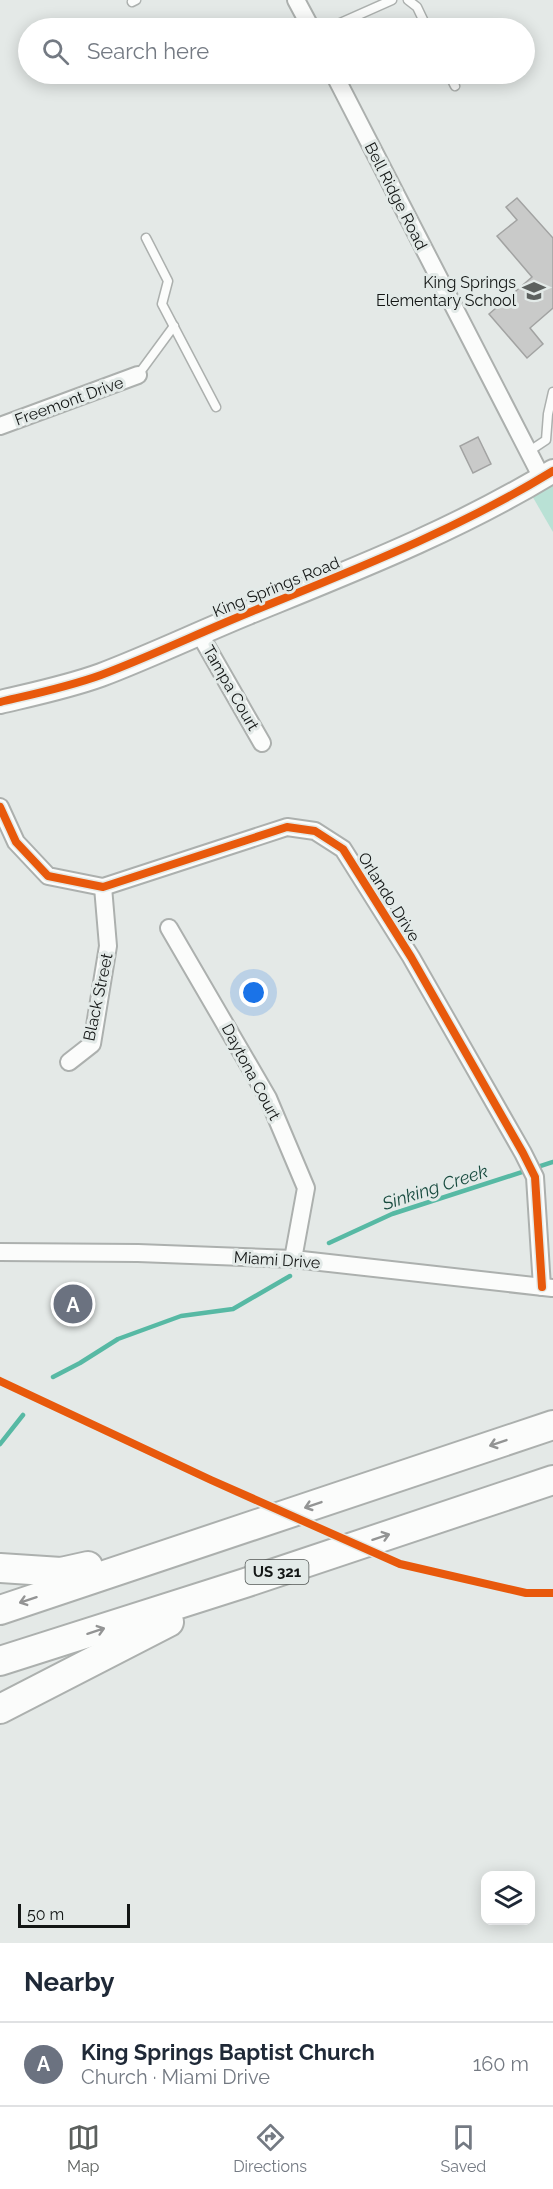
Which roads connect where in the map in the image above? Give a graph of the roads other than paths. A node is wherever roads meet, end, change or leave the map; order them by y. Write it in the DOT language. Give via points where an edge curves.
graph roads {
  1 [pos="296,0"];
  2 [pos="392,0"];
  3 [pos="408,0"];
  4 [pos="306,18"];
  5 [pos="352,18"];
  6 [pos="422,18"];
  7 [pos="339,84"];
  8 [pos="146,238"];
  9 [pos="174,326"];
  10 [pos="138,375"];
  11 [pos="553,392"];
  12 [pos="216,407"];
  13 [pos="0,426"];
  14 [pos="528,452"];
  15 [pos="547,475"];
  16 [pos="199,633"];
  17 [pos="0,702"];
  18 [pos="262,743"];
  19 [pos="0,807"];
  20 [pos="103,887"];
  21 [pos="170,928"];
  22 [pos="69,1062"];
  23 [pos="0,1252"];
  24 [pos="293,1259"];
  25 [pos="547,1288"];
  26 [pos="553,1425"];
  27 [pos="553,1480"];
  28 [pos="219,1537"];
  29 [pos="0,1568"];
  30 [pos="245,1583"];
  31 [pos="0,1610"];
  32 [pos="0,1661"];
  33 [pos="0,1708"];
  1 -- 4 [label="street"];
  2 -- 5 [label="lane"];
  3 -- 6 [label="lane"];
  7 -- 14 [label="street, Bell Ridge Road"];
  8 -- 9 [label="lane" via="168,281 162,304"];
  9 -- 10 [label="lane"];
  9 -- 12 [label="lane"];
  10 -- 13 [label="street, Freemont Drive"];
  11 -- 14 [label="lane" via="546,440"];
  14 -- 15 [label="street, Bell Ridge Road"];
  15 -- 16 [label="street, King Springs Road" via="381,559"];
  16 -- 17 [label="street, King Springs Road" via="98,676"];
  16 -- 18 [label="street, Tampa Court"];
  19 -- 20 [label="street, Orlando Drive" via="16,842 48,876"];
  20 -- 22 [label="street, Black Street" via="108,946 92,1044"];
  20 -- 25 [label="street, Orlando Drive" via="287,827 315,831 344,849 411,957 535,1177"];
  21 -- 24 [label="street, Daytona Court" via="268,1098 306,1188"];
  23 -- 24 [label="street, Miami Drive"];
  24 -- 25 [label="street, Miami Drive"];
  26 -- 28 [label="highway, one-way"];
  30 -- 27 [label="highway, US 321, one-way"];
  28 -- 29 [label="highway" via="61,1572"];
  28 -- 31 [label="highway, one-way"];
  32 -- 30 [label="highway, US 321, one-way"];
  30 -- 33 [label="highway"];
}
